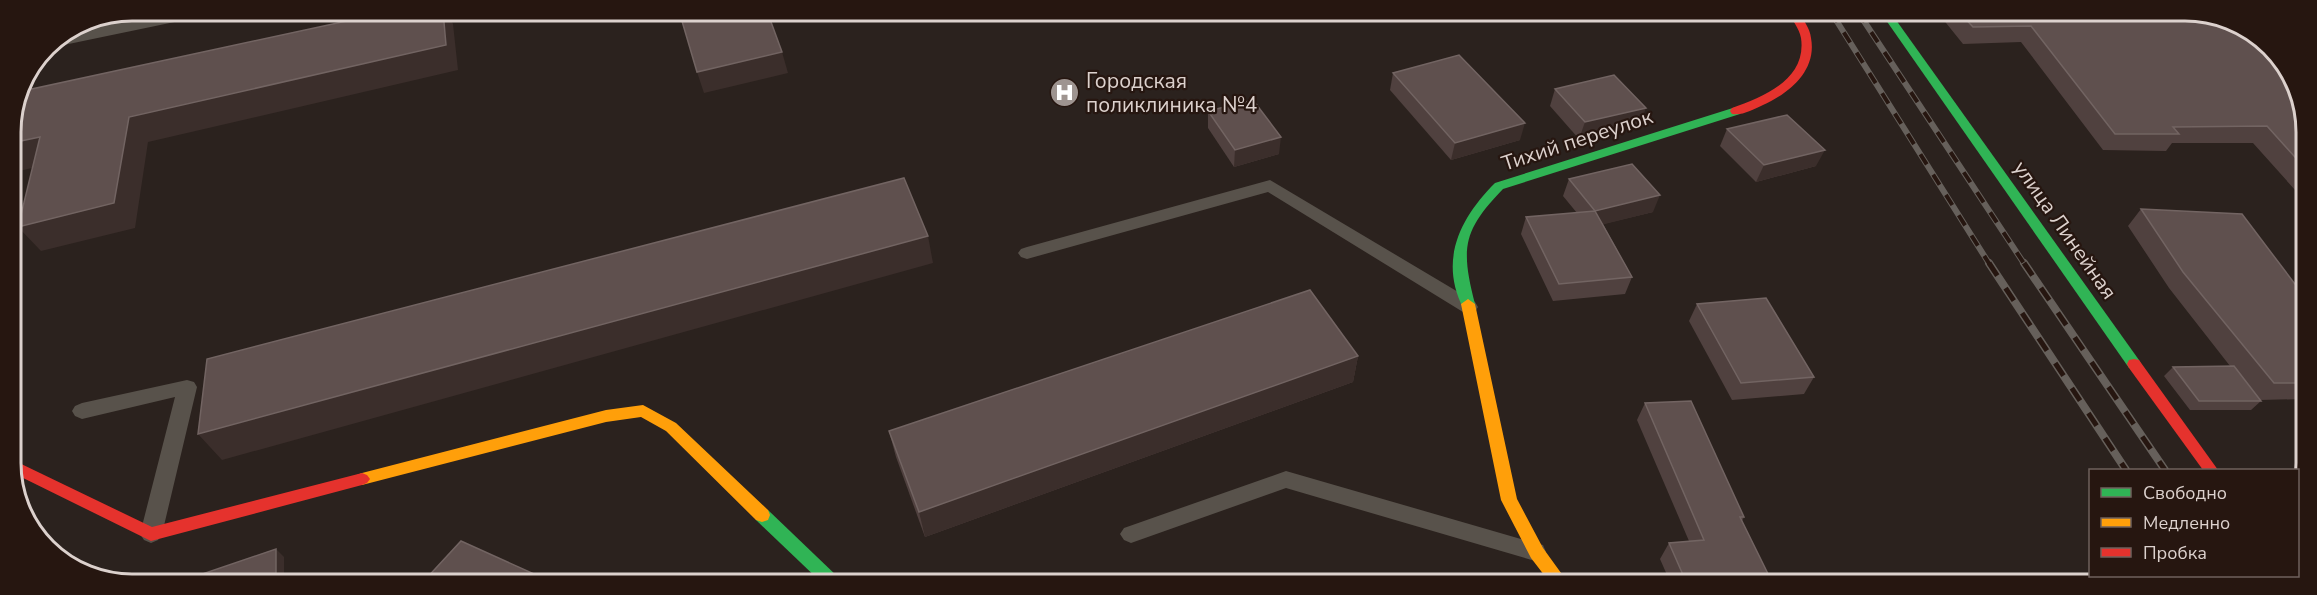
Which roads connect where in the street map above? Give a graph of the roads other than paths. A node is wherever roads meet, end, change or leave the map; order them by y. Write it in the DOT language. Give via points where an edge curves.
graph roads {
  1 [pos="138,21"];
  2 [pos="1798,21"];
  3 [pos="1892,21"];
  4 [pos="81,33"];
  5 [pos="1026,253"];
  6 [pos="1469,307"];
  7 [pos="82,411"];
  8 [pos="2210,469"];
  9 [pos="21,470"];
  10 [pos="151,534"];
  11 [pos="1131,534"];
  12 [pos="1537,553"];
  13 [pos="824,574"];
  14 [pos="1553,574"];
  1 -- 4 [label="street"];
  2 -- 6 [label="street, Тихий переулок" via="1807,36 1804,68 1788,87 1760,103 1499,186 1483,200 1466,229 1459,261"];
  3 -- 8 [label="street, улица Линейная"];
  5 -- 6 [label="lane" via="1270,186"];
  6 -- 12 [label="street, Тихий переулок" via="1509,500"];
  7 -- 10 [label="lane" via="187,387"];
  9 -- 10 [label="street"];
  10 -- 13 [label="street" via="606,416 643,411 671,427"];
  11 -- 12 [label="lane" via="1286,479"];
  12 -- 14 [label="street, Тихий переулок"];
}
